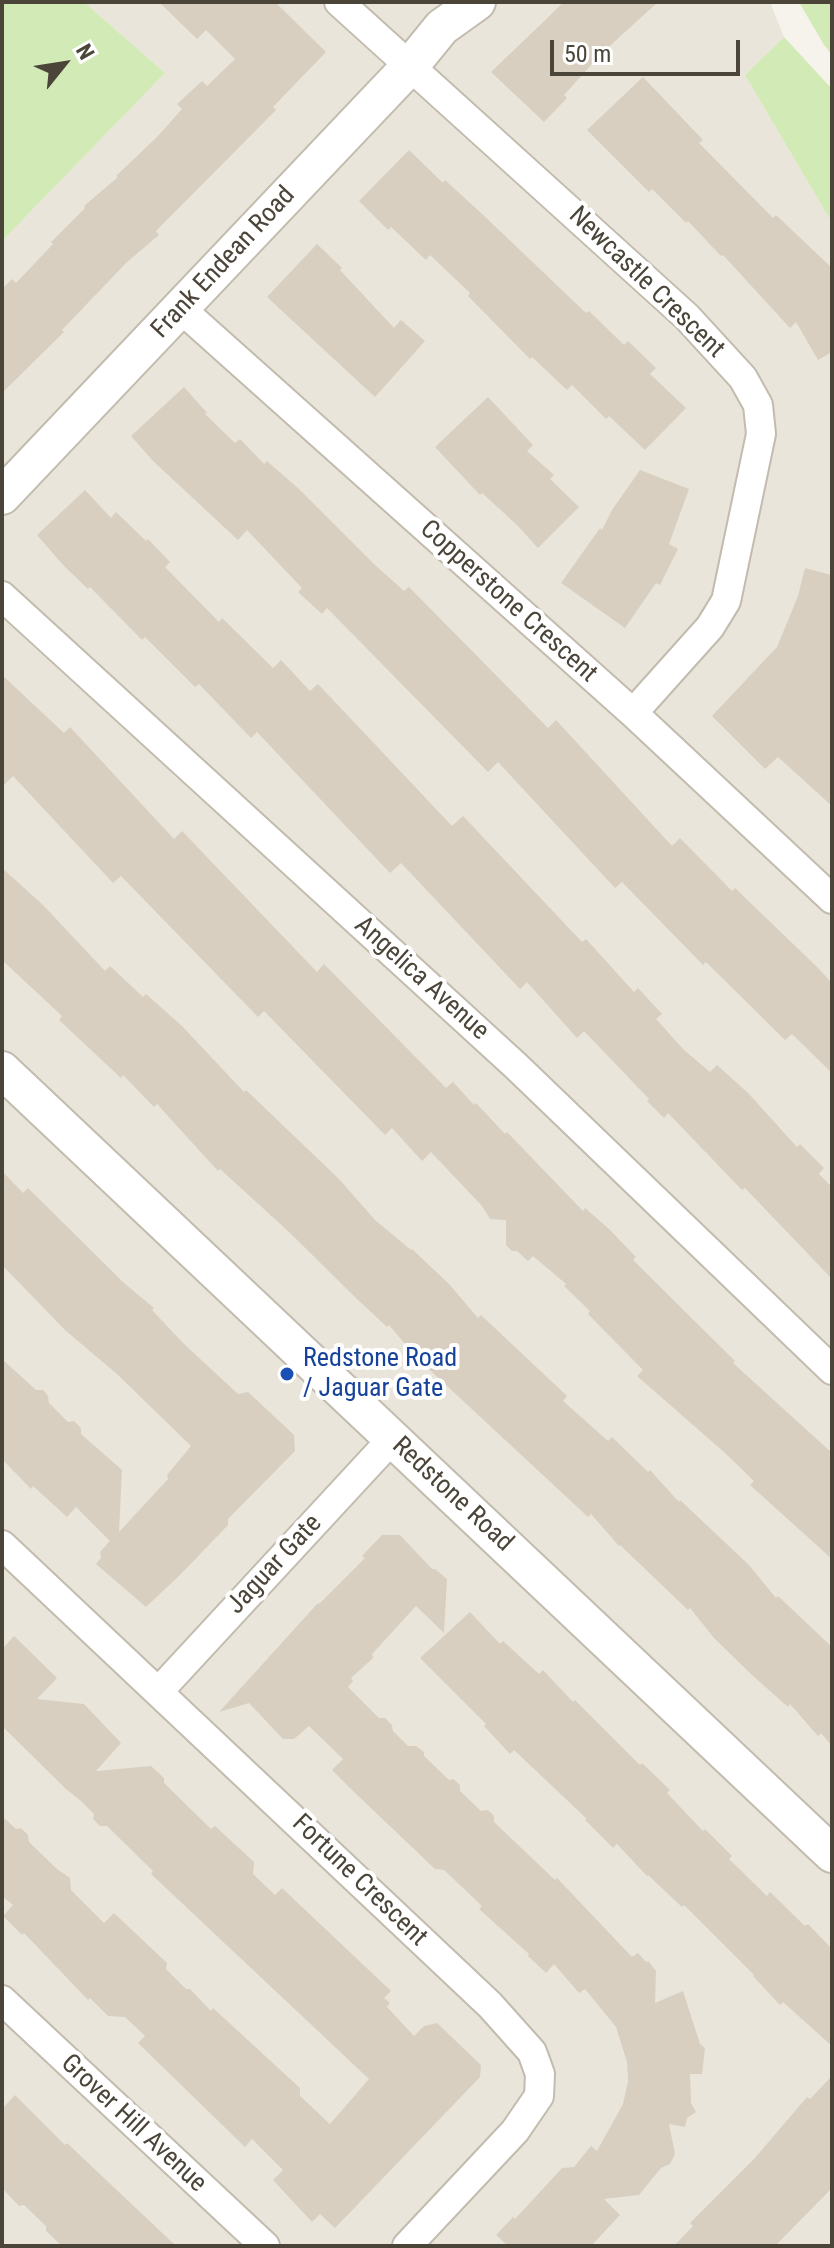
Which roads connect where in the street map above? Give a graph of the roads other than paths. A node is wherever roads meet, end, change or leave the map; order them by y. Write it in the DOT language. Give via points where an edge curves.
graph roads {
  1 [pos="339,2"];
  2 [pos="477,2"];
  3 [pos="448,15"];
  4 [pos="411,65"];
  5 [pos="181,309"];
  6 [pos="2,496"];
  7 [pos="2,596"];
  8 [pos="633,713"];
  9 [pos="832,899"];
  10 [pos="2,1070"];
  11 [pos="832,1370"];
  12 [pos="392,1439"];
  13 [pos="2,1545"];
  14 [pos="159,1691"];
  15 [pos="832,1854"];
  16 [pos="2,2000"];
  17 [pos="265,2246"];
  18 [pos="407,2246"];
  1 -- 4 [label="street, Newcastle Crescent"];
  2 -- 3 [label="street, Frank Endean Road"];
  3 -- 4 [label="street, Frank Endean Road"];
  4 -- 5 [label="street, Frank Endean Road"];
  4 -- 8 [label="street, Newcastle Crescent" via="687,317 743,378 758,405 761,434 726,601 710,627"];
  5 -- 6 [label="street, Frank Endean Road"];
  5 -- 8 [label="street, Copperstone Crescent"];
  7 -- 11 [label="street, Angelica Avenue" via="516,1066"];
  8 -- 9 [label="street, Copperstone Crescent"];
  10 -- 12 [label="street, Redstone Road"];
  12 -- 14 [label="street, Jaguar Gate"];
  12 -- 15 [label="street, Redstone Road"];
  13 -- 14 [label="street, Fortune Crescent"];
  14 -- 18 [label="street, Fortune Crescent" via="490,2005 532,2052 540,2074 539,2096 515,2131"];
  16 -- 17 [label="street, Grover Hill Avenue"];
}
